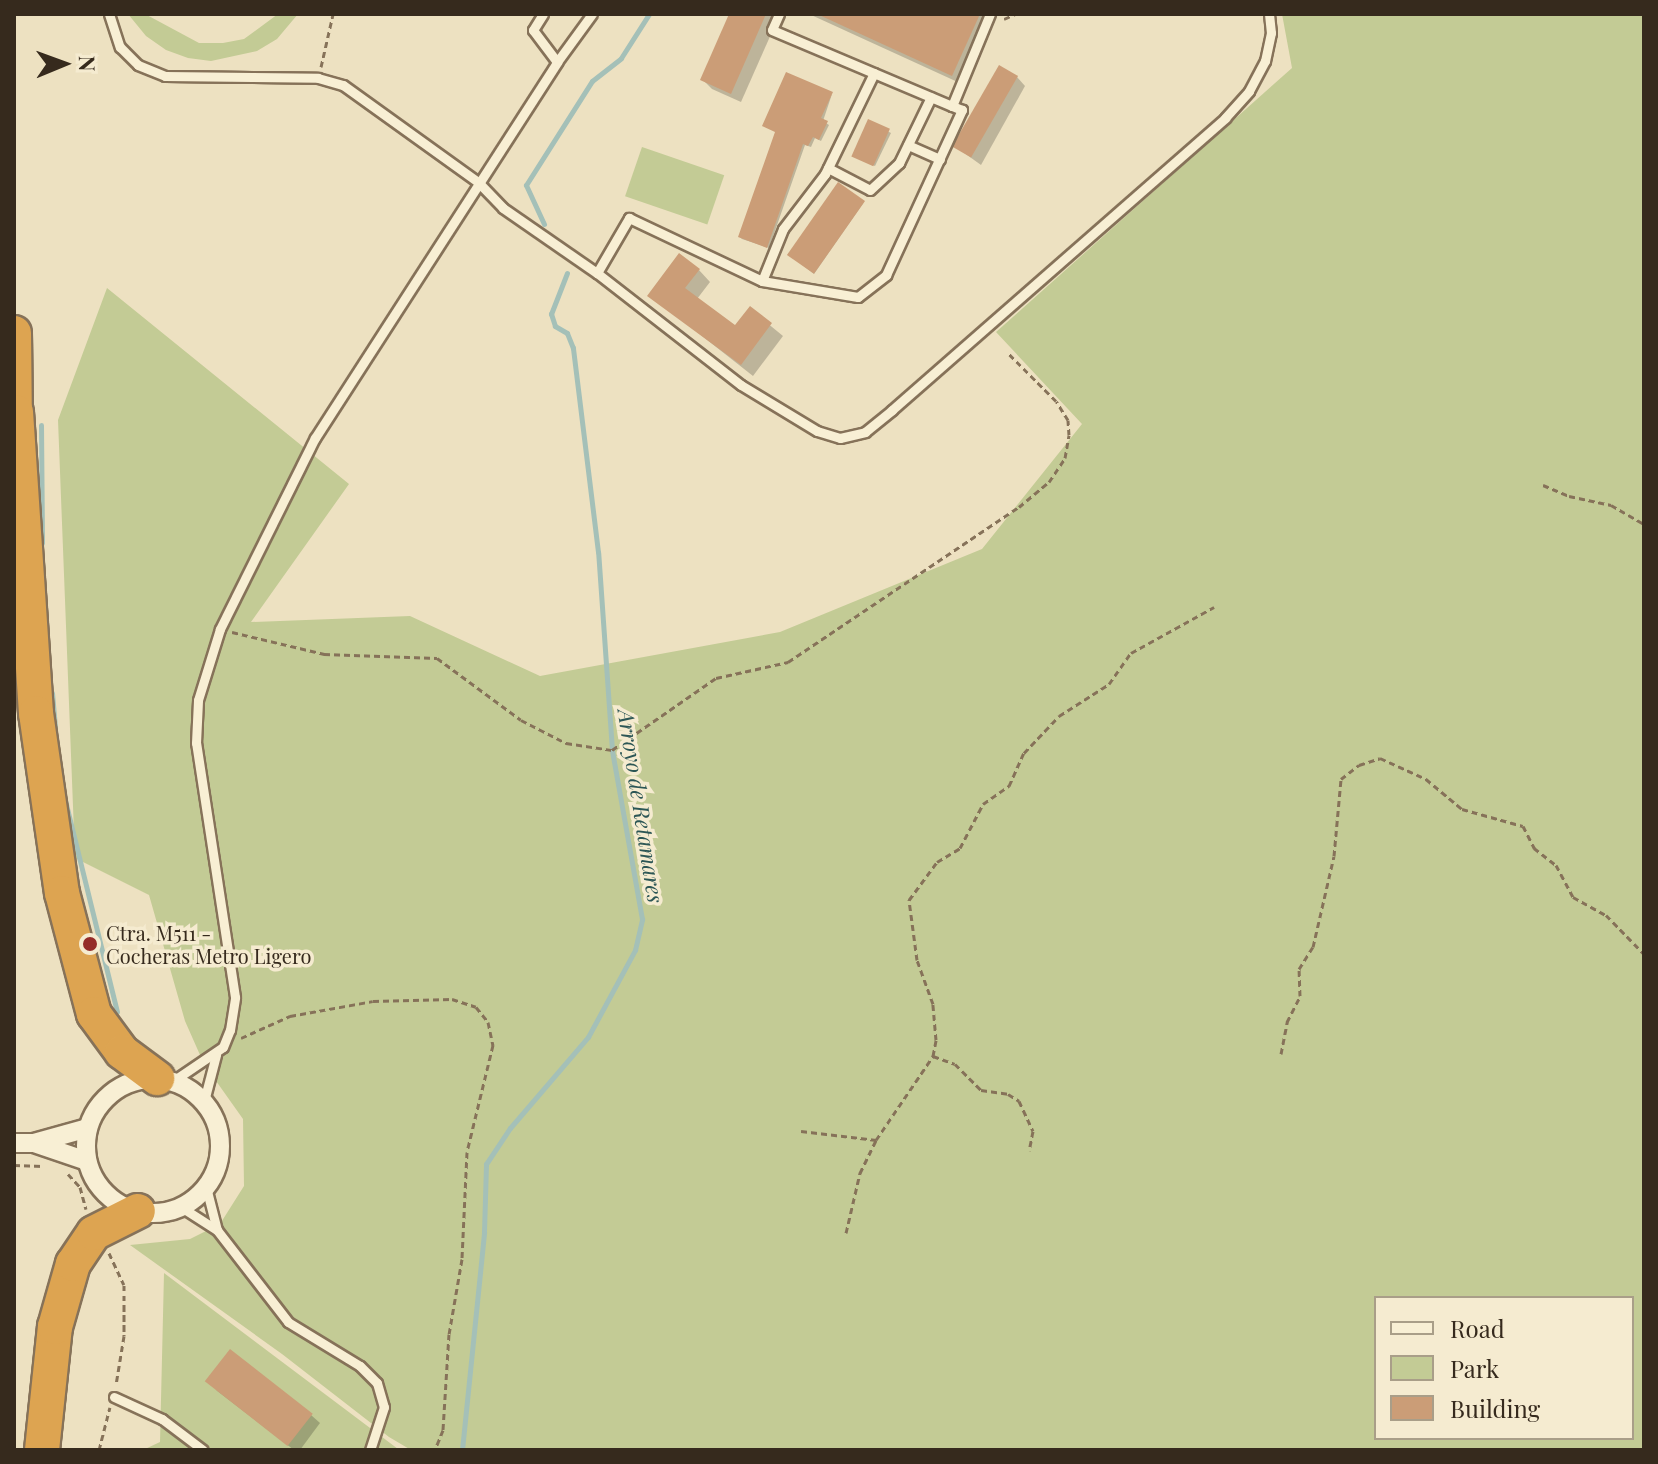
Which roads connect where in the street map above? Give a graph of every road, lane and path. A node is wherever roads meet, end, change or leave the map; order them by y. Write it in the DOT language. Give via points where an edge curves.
graph roads {
  1 [pos="109,14"];
  2 [pos="333,14"];
  3 [pos="543,14"];
  4 [pos="592,14"];
  5 [pos="779,14"];
  6 [pos="990,14"];
  7 [pos="1269,14"];
  8 [pos="557,62"];
  9 [pos="874,73"];
  10 [pos="318,78"];
  11 [pos="931,97"];
  12 [pos="952,106"];
  13 [pos="908,145"];
  14 [pos="940,159"];
  15 [pos="828,168"];
  16 [pos="478,182"];
  17 [pos="597,273"];
  18 [pos="762,281"];
  19 [pos="14,333"];
  20 [pos="1008,353"];
  21 [pos="16,412"];
  22 [pos="1543,485"];
  23 [pos="1644,524"];
  24 [pos="14,534"];
  25 [pos="1214,607"];
  26 [pos="220,629"];
  27 [pos="1644,954"];
  28 [pos="220,1051"];
  29 [pos="1281,1054"];
  30 [pos="933,1056"];
  31 [pos="165,1080"];
  32 [pos="204,1101"];
  33 [pos="88,1128"];
  34 [pos="801,1131"];
  35 [pos="876,1140"];
  36 [pos="14,1143"];
  37 [pos="34,1143"];
  38 [pos="1029,1151"];
  39 [pos="87,1161"];
  40 [pos="14,1165"];
  41 [pos="51,1167"];
  42 [pos="58,1169"];
  43 [pos="206,1187"];
  44 [pos="181,1207"];
  45 [pos="138,1211"];
  46 [pos="217,1230"];
  47 [pos="94,1233"];
  48 [pos="846,1233"];
  49 [pos="114,1397"];
  50 [pos="42,1450"];
  51 [pos="99,1450"];
  52 [pos="203,1450"];
  53 [pos="370,1450"];
  54 [pos="435,1450"];
  1 -- 10 [label="lane" via="120,47 138,65 165,76"];
  2 -- 10 [label="path"];
  3 -- 8 [label="lane" via="533,30"];
  4 -- 8 [label="lane"];
  5 -- 9 [label="lane" via="772,30"];
  6 -- 12 [label="lane"];
  7 -- 17 [label="lane" via="1265,61 1249,91 1225,118 865,432 840,438 774,408"];
  8 -- 16 [label="lane"];
  9 -- 11 [label="lane"];
  9 -- 15 [label="lane"];
  10 -- 16 [label="lane" via="343,85"];
  11 -- 12 [label="lane"];
  11 -- 13 [label="lane"];
  12 -- 14 [label="lane" via="962,110"];
  13 -- 14 [label="lane"];
  13 -- 15 [label="lane" via="899,163 870,190"];
  14 -- 18 [label="lane" via="886,275 858,297"];
  15 -- 18 [label="lane" via="783,229"];
  16 -- 17 [label="lane" via="503,208"];
  16 -- 26 [label="lane" via="315,438"];
  17 -- 18 [label="lane" via="629,218"];
  19 -- 21 [label="highway"];
  20 -- 26 [label="path" via="1068,420 1065,458 1049,482 788,662 716,678 612,750 566,743 521,720 437,658 324,654"];
  21 -- 24 [label="highway"];
  21 -- 31 [label="highway" via="34,699 62,893 89,1004 122,1052"];
  22 -- 23 [label="path" via="1611,505"];
  25 -- 30 [label="path" via="1131,653 1109,684 1059,716 1024,753 1009,786 983,804 960,848 937,862 909,900 917,960 936,1019"];
  26 -- 28 [label="lane" via="198,700 196,743 235,997"];
  27 -- 29 [label="path" via="1606,915 1573,897 1556,865 1534,848 1523,826 1462,809 1426,779 1380,758 1341,779 1334,856 1313,947 1299,969 1300,996 1287,1022"];
  28 -- 31 [label="lane"];
  28 -- 32 [label="lane"];
  28 -- 54 [label="path" via="290,1016 373,1001 452,999 476,1007 488,1022 493,1045 467,1152 462,1259 449,1334 443,1430"];
  30 -- 35 [label="path"];
  30 -- 38 [label="path" via="955,1064 981,1090 1019,1101 1033,1131"];
  31 -- 32 [label="street"];
  31 -- 33 [label="street" via="142,1079 114,1091"];
  32 -- 43 [label="street" via="220,1144"];
  33 -- 37 [label="street"];
  33 -- 39 [label="street"];
  34 -- 35 [label="path"];
  35 -- 48 [label="path" via="860,1173"];
  36 -- 37 [label="street"];
  37 -- 39 [label="street"];
  39 -- 45 [label="street" via="105,1193"];
  40 -- 41 [label="path"];
  42 -- 47 [label="path" via="80,1187"];
  43 -- 44 [label="street"];
  43 -- 46 [label="lane"];
  44 -- 45 [label="street" via="160,1213"];
  44 -- 46 [label="lane"];
  45 -- 47 [label="highway"];
  46 -- 53 [label="lane" via="288,1322 360,1366 377,1383 384,1407"];
  47 -- 49 [label="path" via="115,1260 124,1285 124,1336"];
  47 -- 50 [label="highway" via="78,1253 61,1301"];
  49 -- 51 [label="path"];
  49 -- 52 [label="lane" via="162,1419"];
}
